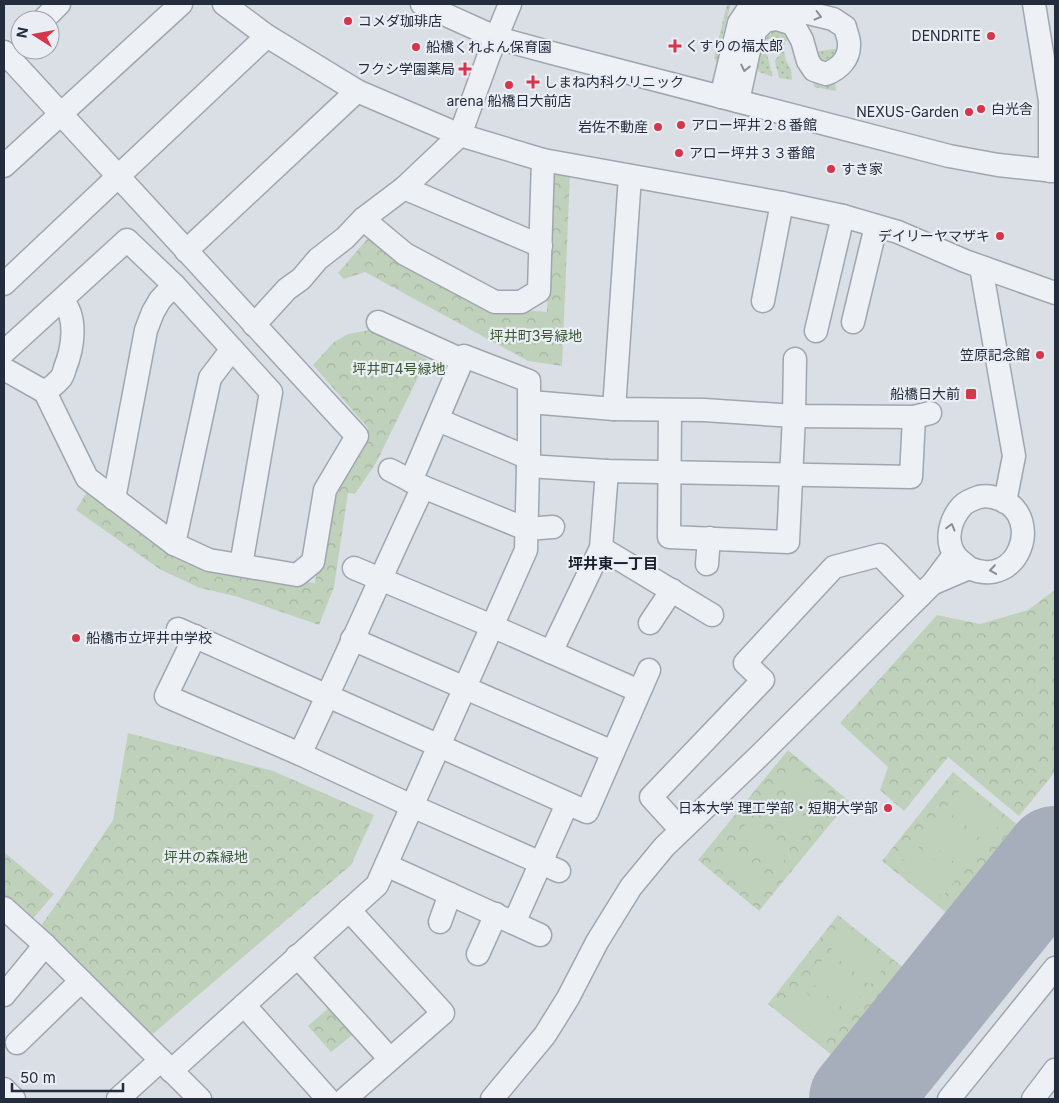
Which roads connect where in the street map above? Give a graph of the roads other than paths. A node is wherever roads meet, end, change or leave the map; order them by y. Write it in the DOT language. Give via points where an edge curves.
graph roads {
  1 [pos="181,4"];
  2 [pos="224,4"];
  3 [pos="422,4"];
  4 [pos="510,4"];
  5 [pos="757,4"];
  6 [pos="771,4"];
  7 [pos="1034,4"];
  8 [pos="267,36"];
  9 [pos="497,38"];
  10 [pos="9,52"];
  11 [pos="356,91"];
  12 [pos="730,99"];
  13 [pos="60,114"];
  14 [pos="460,135"];
  15 [pos="543,160"];
  16 [pos="4,166"];
  17 [pos="1053,171"];
  18 [pos="630,176"];
  19 [pos="118,177"];
  20 [pos="404,188"];
  21 [pos="782,203"];
  22 [pos="843,216"];
  23 [pos="364,219"];
  24 [pos="876,226"];
  25 [pos="541,246"];
  26 [pos="186,250"];
  27 [pos="981,267"];
  28 [pos="4,284"];
  29 [pos="174,285"];
  30 [pos="1045,290"];
  31 [pos="62,300"];
  32 [pos="763,301"];
  33 [pos="378,322"];
  34 [pos="854,322"];
  35 [pos="254,325"];
  36 [pos="816,332"];
  37 [pos="232,349"];
  38 [pos="4,352"];
  39 [pos="794,359"];
  40 [pos="462,360"];
  41 [pos="4,368"];
  42 [pos="45,392"];
  43 [pos="530,402"];
  44 [pos="614,409"];
  45 [pos="670,411"];
  46 [pos="794,416"];
  47 [pos="438,420"];
  48 [pos="529,462"];
  49 [pos="390,470"];
  50 [pos="607,471"];
  51 [pos="669,472"];
  52 [pos="792,475"];
  53 [pos="417,484"];
  54 [pos="114,499"];
  55 [pos="1005,502"];
  56 [pos="552,527"];
  57 [pos="526,528"];
  58 [pos="709,538"];
  59 [pos="174,544"];
  60 [pos="601,548"];
  61 [pos="962,561"];
  62 [pos="707,564"];
  63 [pos="241,565"];
  64 [pos="354,568"];
  65 [pos="380,579"];
  66 [pos="672,590"];
  67 [pos="927,590"];
  68 [pos="712,615"];
  69 [pos="650,623"];
  70 [pos="492,626"];
  71 [pos="352,639"];
  72 [pos="551,652"];
  73 [pos="649,670"];
  74 [pos="465,688"];
  75 [pos="639,691"];
  76 [pos="327,697"];
  77 [pos="438,746"];
  78 [pos="613,752"];
  79 [pos="300,754"];
  80 [pos="567,804"];
  81 [pos="412,806"];
  82 [pos="681,830"];
  83 [pos="386,865"];
  84 [pos="550,867"];
  85 [pos="450,894"];
  86 [pos="4,908"];
  87 [pos="350,910"];
  88 [pos="505,918"];
  89 [pos="440,922"];
  90 [pos="540,935"];
  91 [pos="44,945"];
  92 [pos="478,954"];
  93 [pos="297,956"];
  94 [pos="1055,968"];
  95 [pos="81,981"];
  96 [pos="4,994"];
  97 [pos="244,1004"];
  98 [pos="17,1043"];
  99 [pos="390,1059"];
  100 [pos="166,1065"];
  101 [pos="1055,1070"];
  102 [pos="4,1089"];
  103 [pos="14,1099"];
  104 [pos="118,1099"];
  105 [pos="200,1099"];
  106 [pos="328,1099"];
  107 [pos="345,1099"];
  108 [pos="492,1099"];
  109 [pos="949,1099"];
  110 [pos="1033,1099"];
  1 -- 13 [label="street"];
  2 -- 8 [label="street"];
  3 -- 9 [label="street"];
  4 -- 9 [label="street"];
  5 -- 12 [label="street" via="747,10 739,23"];
  6 -- 12 [label="street, one-way" via="833,19 845,27 849,42 846,60 826,74 814,70 793,24 777,19 765,22 756,30"];
  7 -- 17 [label="street" via="1050,101"];
  8 -- 11 [label="street"];
  8 -- 19 [label="street"];
  9 -- 12 [label="street"];
  9 -- 14 [label="street"];
  10 -- 13 [label="street"];
  11 -- 14 [label="street"];
  11 -- 26 [label="street"];
  12 -- 17 [label="street" via="949,156"];
  13 -- 16 [label="street"];
  13 -- 19 [label="street"];
  14 -- 15 [label="street"];
  14 -- 20 [label="street"];
  15 -- 18 [label="street"];
  15 -- 25 [label="street"];
  18 -- 21 [label="street"];
  18 -- 44 [label="street"];
  19 -- 26 [label="street"];
  19 -- 28 [label="street"];
  20 -- 23 [label="street"];
  20 -- 25 [label="street"];
  21 -- 22 [label="street"];
  21 -- 32 [label="street"];
  22 -- 24 [label="street"];
  22 -- 36 [label="street"];
  23 -- 25 [label="street" via="405,254 495,302 521,302 539,291"];
  23 -- 35 [label="street" via="318,259"];
  24 -- 27 [label="street"];
  24 -- 34 [label="street"];
  26 -- 35 [label="street"];
  27 -- 30 [label="street"];
  27 -- 55 [label="street" via="1014,456"];
  29 -- 31 [label="street" via="127,240"];
  29 -- 37 [label="street"];
  29 -- 54 [label="street" via="160,300 146,330"];
  31 -- 38 [label="street"];
  31 -- 42 [label="street" via="72,326 68,363 61,378"];
  33 -- 40 [label="street"];
  35 -- 63 [label="street" via="356,436 325,490 313,562 297,575"];
  37 -- 59 [label="street" via="210,378"];
  37 -- 63 [label="street" via="271,392"];
  39 -- 46 [label="street"];
  40 -- 43 [label="street" via="464,356 529,381"];
  40 -- 47 [label="street"];
  41 -- 42 [label="street"];
  42 -- 54 [label="street" via="87,478"];
  43 -- 44 [label="street"];
  43 -- 48 [label="street"];
  44 -- 45 [label="street"];
  45 -- 46 [label="street"];
  45 -- 51 [label="street"];
  46 -- 52 [label="street"];
  46 -- 52 [label="street" via="922,415 911,477"];
  47 -- 48 [label="street"];
  47 -- 53 [label="street"];
  48 -- 50 [label="street"];
  48 -- 57 [label="street"];
  49 -- 53 [label="street"];
  50 -- 51 [label="street"];
  50 -- 60 [label="street"];
  51 -- 52 [label="street"];
  51 -- 58 [label="street" via="669,537"];
  52 -- 58 [label="street" via="788,542"];
  53 -- 57 [label="street"];
  53 -- 65 [label="street"];
  54 -- 59 [label="street"];
  61 -- 55 [label="street, one-way" via="948,541 955,514 964,504 982,496"];
  55 -- 61 [label="street, one-way" via="1016,510 1021,523 1023,540 1017,557 1006,567 992,571 976,570"];
  56 -- 57 [label="street"];
  57 -- 70 [label="street" via="526,550"];
  58 -- 62 [label="street"];
  59 -- 63 [label="street" via="209,560"];
  60 -- 66 [label="street"];
  60 -- 72 [label="street"];
  61 -- 67 [label="street"];
  64 -- 65 [label="street"];
  65 -- 70 [label="street"];
  65 -- 71 [label="street"];
  66 -- 68 [label="street"];
  66 -- 69 [label="street"];
  67 -- 82 [label="street"];
  67 -- 82 [label="street" via="880,555 834,567 745,663 763,680 651,797"];
  70 -- 72 [label="street"];
  70 -- 74 [label="street"];
  71 -- 74 [label="street"];
  71 -- 76 [label="street"];
  72 -- 75 [label="street"];
  73 -- 75 [label="street"];
  74 -- 77 [label="street"];
  74 -- 78 [label="street"];
  75 -- 78 [label="street"];
  76 -- 77 [label="street"];
  76 -- 79 [label="street"];
  76 -- 79 [label="street" via="186,633 166,696"];
  77 -- 80 [label="street"];
  77 -- 81 [label="street"];
  78 -- 80 [label="street" via="587,812"];
  79 -- 81 [label="street"];
  80 -- 84 [label="street"];
  81 -- 83 [label="street"];
  81 -- 84 [label="street"];
  82 -- 108 [label="street" via="631,887 545,1035"];
  83 -- 85 [label="street"];
  83 -- 87 [label="street" via="377,885"];
  84 -- 88 [label="street"];
  85 -- 88 [label="street"];
  85 -- 89 [label="street"];
  86 -- 91 [label="street"];
  87 -- 93 [label="street"];
  87 -- 99 [label="street" via="443,1014"];
  88 -- 90 [label="street"];
  88 -- 92 [label="street"];
  91 -- 95 [label="street"];
  91 -- 96 [label="street"];
  93 -- 97 [label="street"];
  93 -- 99 [label="street"];
  94 -- 109 [label="street"];
  95 -- 98 [label="street"];
  95 -- 100 [label="street"];
  97 -- 100 [label="street"];
  97 -- 106 [label="street"];
  99 -- 107 [label="street"];
  100 -- 104 [label="street"];
  100 -- 105 [label="street"];
  101 -- 110 [label="street"];
  102 -- 103 [label="street"];
}
